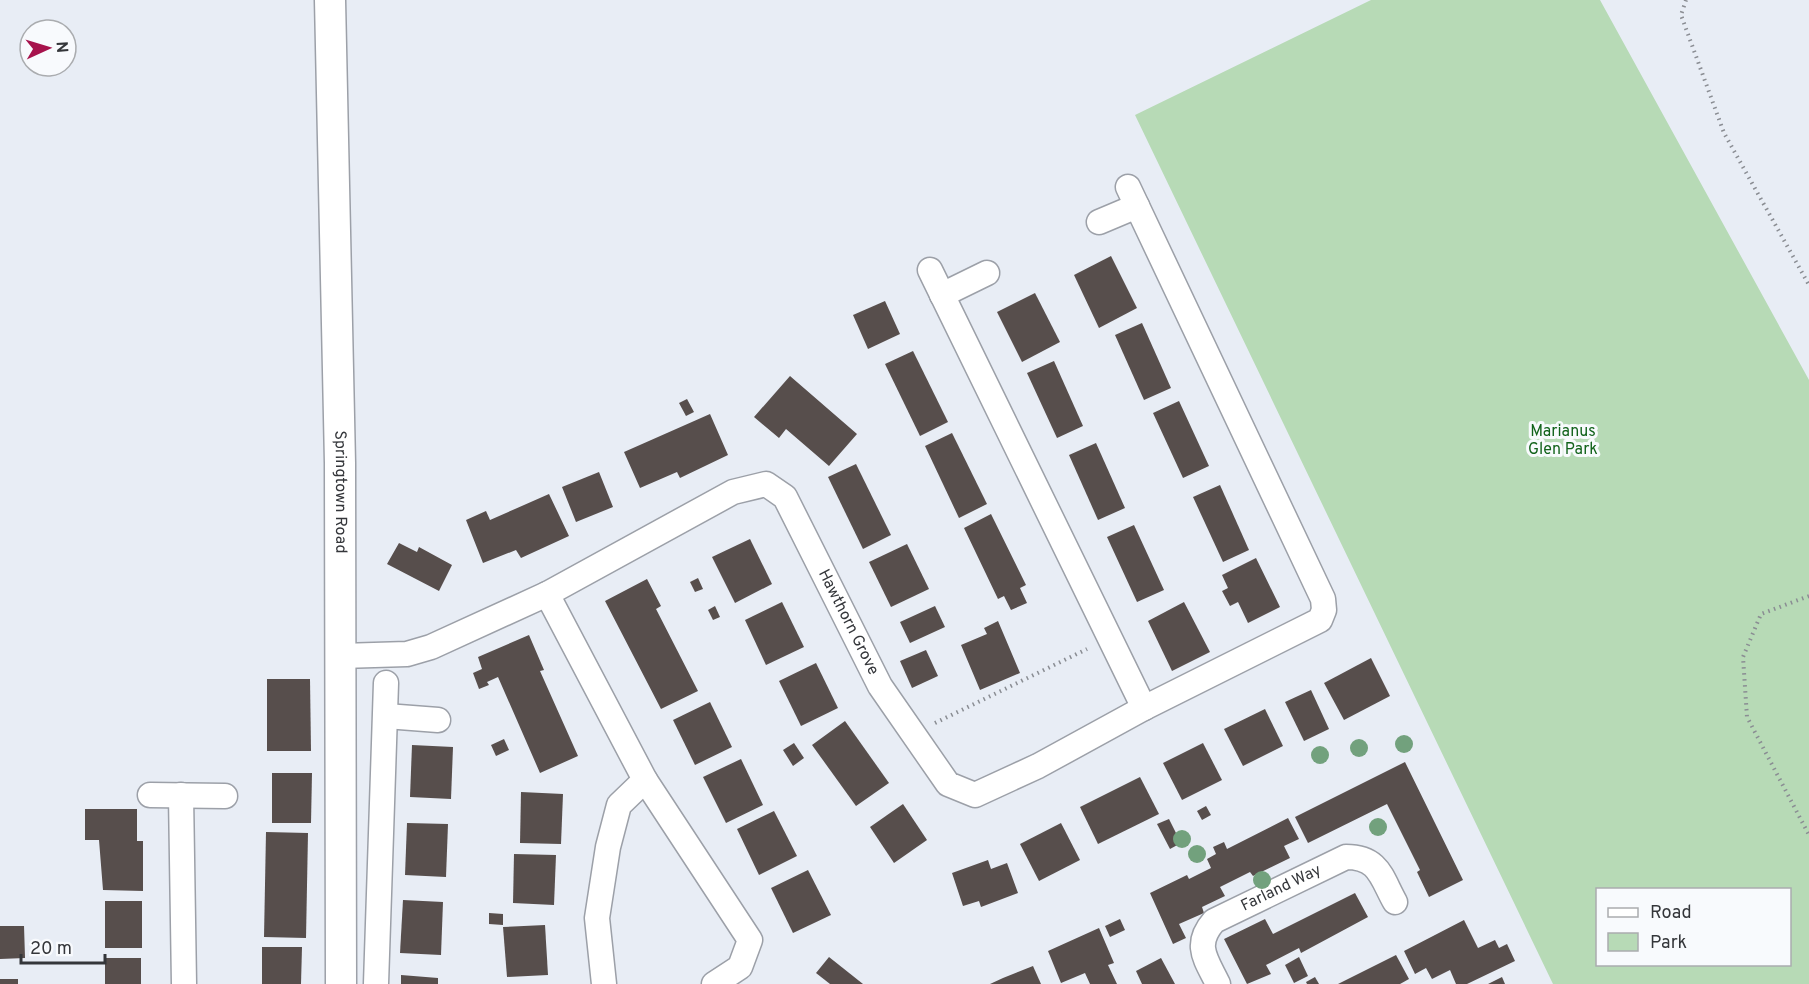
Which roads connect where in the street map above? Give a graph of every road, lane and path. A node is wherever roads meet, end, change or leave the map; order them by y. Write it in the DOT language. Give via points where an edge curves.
graph roads {
  1 [pos="330,0"];
  2 [pos="1686,0"];
  3 [pos="1099,222"];
  4 [pos="930,270"];
  5 [pos="987,273"];
  6 [pos="1809,285"];
  7 [pos="942,295"];
  8 [pos="547,594"];
  9 [pos="1809,596"];
  10 [pos="1109,638"];
  11 [pos="341,656"];
  12 [pos="386,683"];
  13 [pos="1144,708"];
  14 [pos="386,716"];
  15 [pos="438,720"];
  16 [pos="913,734"];
  17 [pos="645,780"];
  18 [pos="150,795"];
  19 [pos="181,795"];
  20 [pos="225,796"];
  21 [pos="1809,835"];
  22 [pos="1395,902"];
  23 [pos="184,984"];
  24 [pos="341,984"];
  25 [pos="376,984"];
  26 [pos="604,984"];
  27 [pos="714,984"];
  28 [pos="1218,984"];
  1 -- 11 [label="street, Springtown Road"];
  2 -- 6 [label="path" via="1681,15 1724,133"];
  3 -- 13 [label="street, Hawthorn Grove" via="1132,197 1323,599 1320,620"];
  4 -- 7 [label="street"];
  5 -- 7 [label="street"];
  7 -- 10 [label="street"];
  8 -- 11 [label="street, Hawthorn Grove" via="431,648 407,654"];
  8 -- 16 [label="street, Hawthorn Grove" via="733,492 766,484 785,497 880,686"];
  8 -- 17 [label="street"];
  9 -- 21 [label="path" via="1761,614 1743,657 1747,717"];
  10 -- 13 [label="street"];
  10 -- 16 [label="path"];
  11 -- 24 [label="street, Springtown Road"];
  12 -- 14 [label="street"];
  13 -- 16 [label="street, Hawthorn Grove" via="1038,766 975,795 948,784"];
  14 -- 15 [label="street"];
  14 -- 25 [label="street"];
  17 -- 26 [label="street" via="619,805 608,848 597,918"];
  17 -- 27 [label="street" via="750,940 740,967"];
  18 -- 19 [label="street"];
  19 -- 20 [label="street"];
  19 -- 23 [label="street"];
  22 -- 28 [label="street, Farland Way" via="1375,864 1362,857 1346,857 1214,921 1204,933 1202,952"];
}
